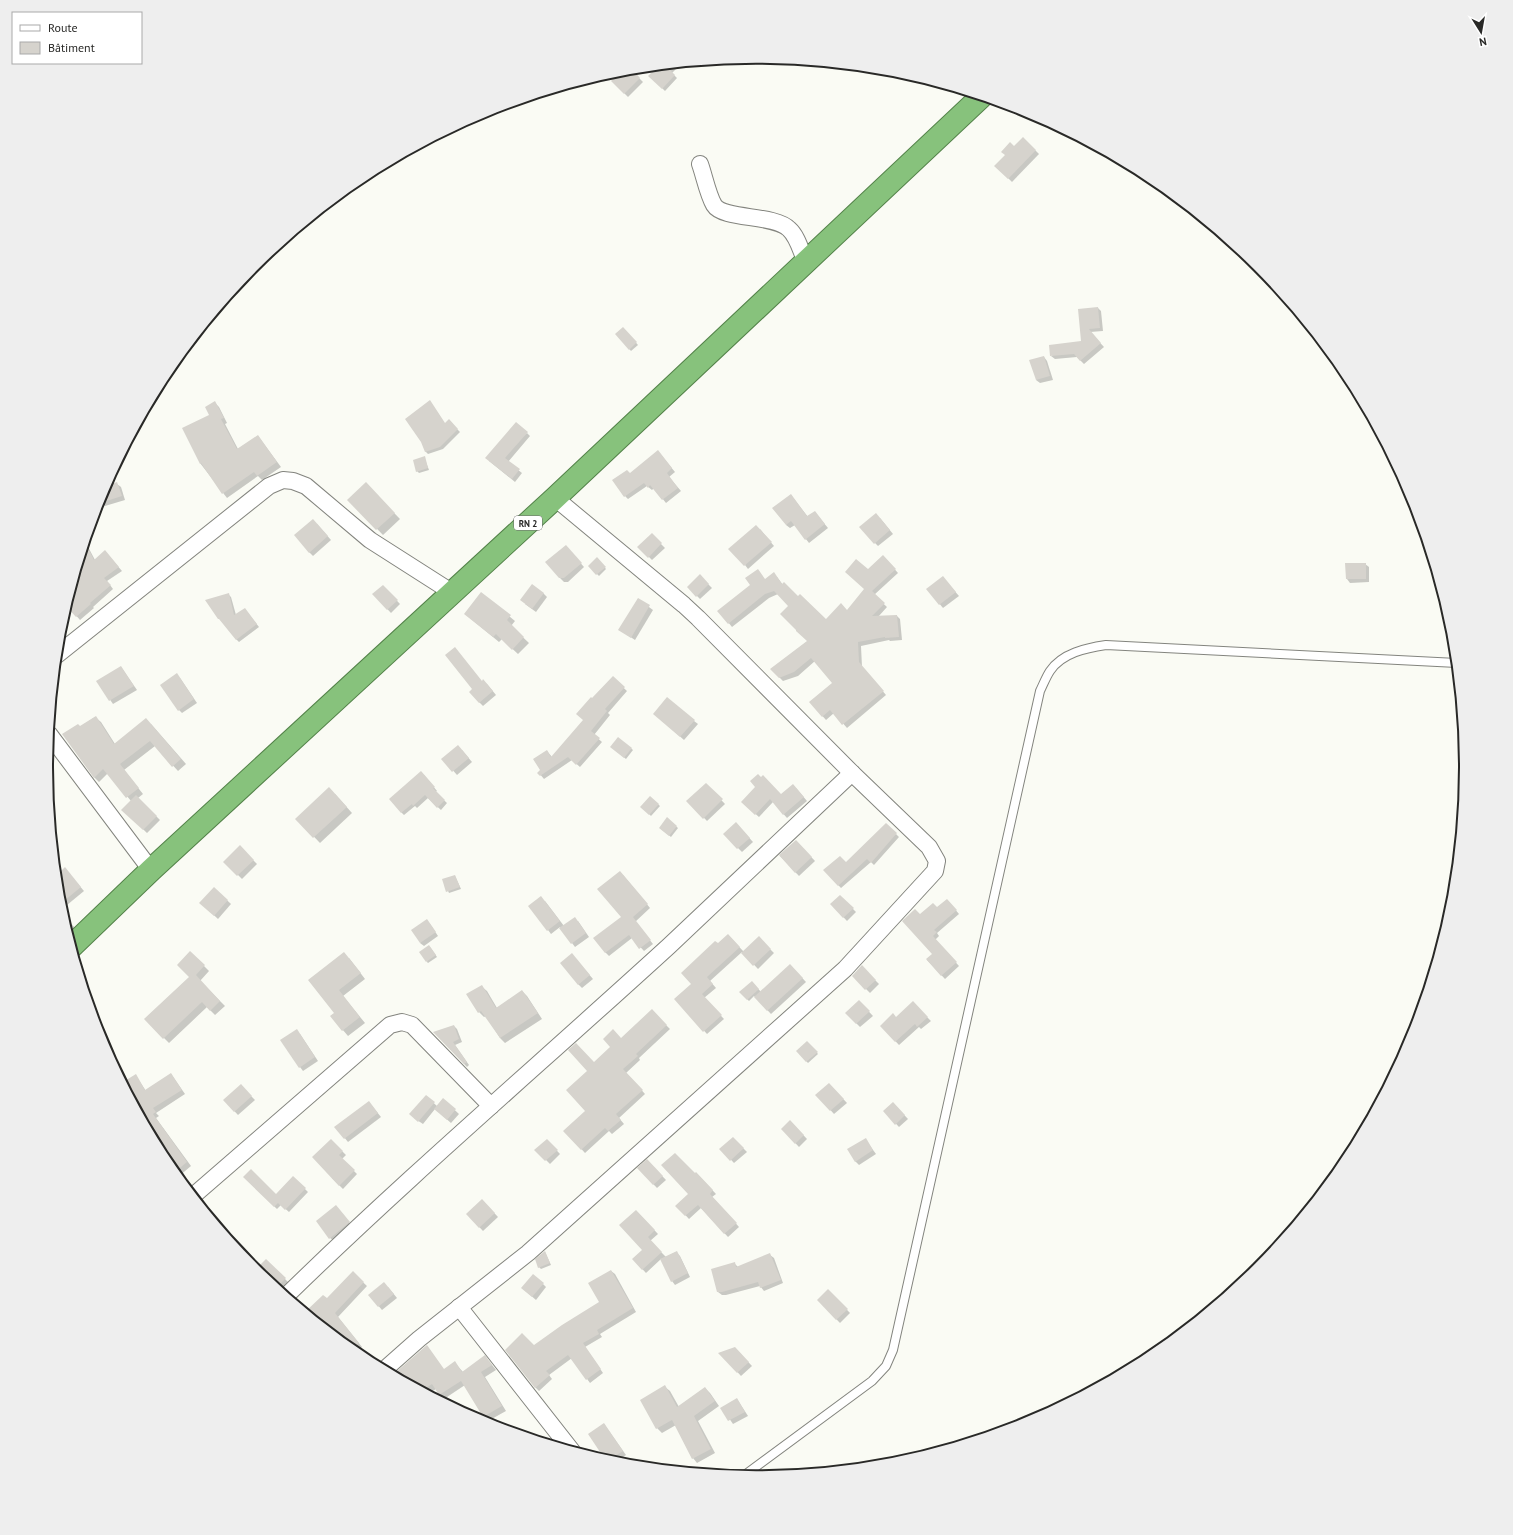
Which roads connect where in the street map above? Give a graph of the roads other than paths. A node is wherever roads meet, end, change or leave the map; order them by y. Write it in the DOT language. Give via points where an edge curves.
graph roads {
  1 [pos="978,100"];
  2 [pos="700,164"];
  3 [pos="806,262"];
  4 [pos="555,498"];
  5 [pos="453,593"];
  6 [pos="64,650"];
  7 [pos="1452,663"];
  8 [pos="54,741"];
  9 [pos="852,773"];
  10 [pos="152,870"];
  11 [pos="75,943"];
  12 [pos="491,1106"];
  13 [pos="196,1193"];
  14 [pos="289,1293"];
  15 [pos="459,1307"];
  16 [pos="388,1366"];
  17 [pos="568,1445"];
  18 [pos="750,1471"];
  1 -- 3 [label="highway, RN 2"];
  2 -- 3 [label="street" via="715,206 722,211 777,222 788,228 794,235"];
  3 -- 4 [label="highway, RN 2"];
  4 -- 5 [label="highway, RN 2"];
  4 -- 9 [label="street" via="684,605"];
  5 -- 6 [label="street" via="370,540 306,486 283,480 269,486"];
  5 -- 10 [label="highway, RN 2"];
  7 -- 18 [label="lane" via="1106,645 1086,648 1064,658 1051,670 1040,691 893,1350 886,1366 872,1381"];
  8 -- 10 [label="street"];
  9 -- 12 [label="street" via="669,946"];
  9 -- 15 [label="street" via="929,847 937,861 935,871 845,969 528,1253"];
  10 -- 11 [label="highway, RN 2"];
  12 -- 13 [label="street" via="412,1025 402,1022 390,1025"];
  12 -- 14 [label="street" via="343,1240"];
  15 -- 16 [label="street"];
  15 -- 17 [label="street"];
}
